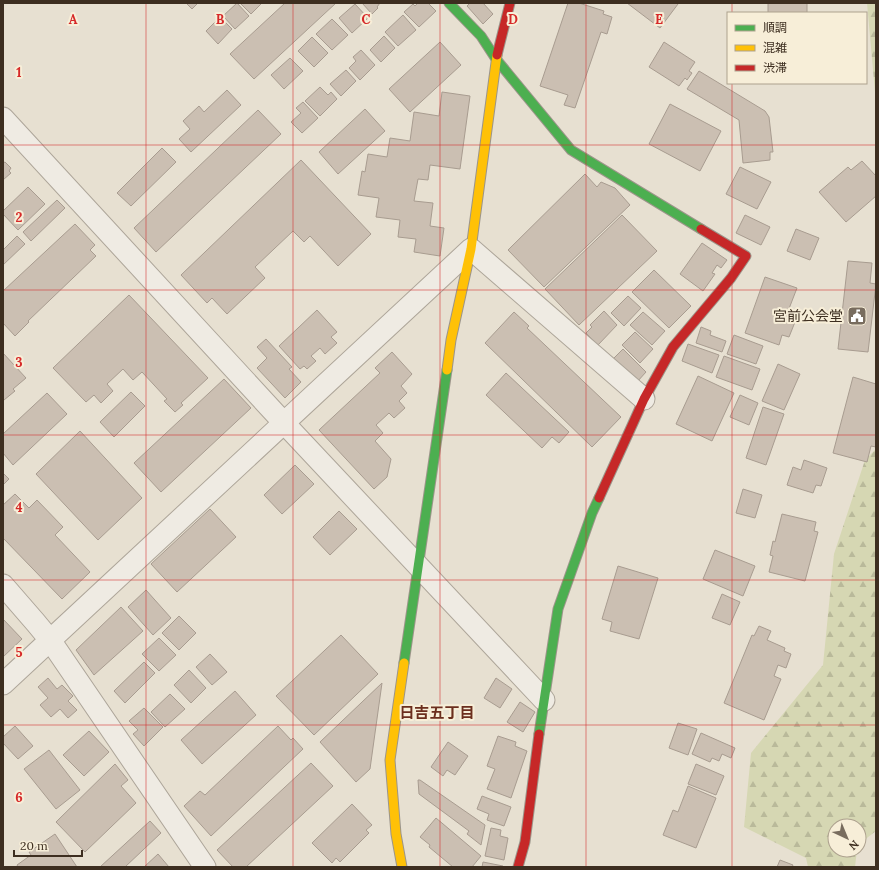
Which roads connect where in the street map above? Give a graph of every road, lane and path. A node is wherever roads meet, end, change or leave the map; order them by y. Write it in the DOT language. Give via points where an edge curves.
graph roads {
  1 [pos="449,3"];
  2 [pos="510,3"];
  3 [pos="496,59"];
  4 [pos="3,118"];
  5 [pos="471,249"];
  6 [pos="644,399"];
  7 [pos="284,423"];
  8 [pos="419,566"];
  9 [pos="3,585"];
  10 [pos="50,640"];
  11 [pos="3,684"];
  12 [pos="544,700"];
  13 [pos="205,867"];
  14 [pos="402,867"];
  15 [pos="518,867"];
  1 -- 3 [label="street" via="481,36"];
  2 -- 3 [label="street"];
  3 -- 5 [label="street"];
  3 -- 6 [label="street" via="571,150 746,256 731,278 673,347"];
  4 -- 7 [label="street"];
  5 -- 6 [label="street"];
  5 -- 7 [label="street"];
  5 -- 8 [label="street" via="451,340"];
  6 -- 12 [label="street" via="592,513 558,609"];
  7 -- 8 [label="street"];
  7 -- 10 [label="street"];
  8 -- 12 [label="street"];
  8 -- 14 [label="street" via="390,760 396,834"];
  9 -- 10 [label="street"];
  10 -- 11 [label="street"];
  10 -- 13 [label="street"];
  12 -- 15 [label="street" via="525,842"];
}
